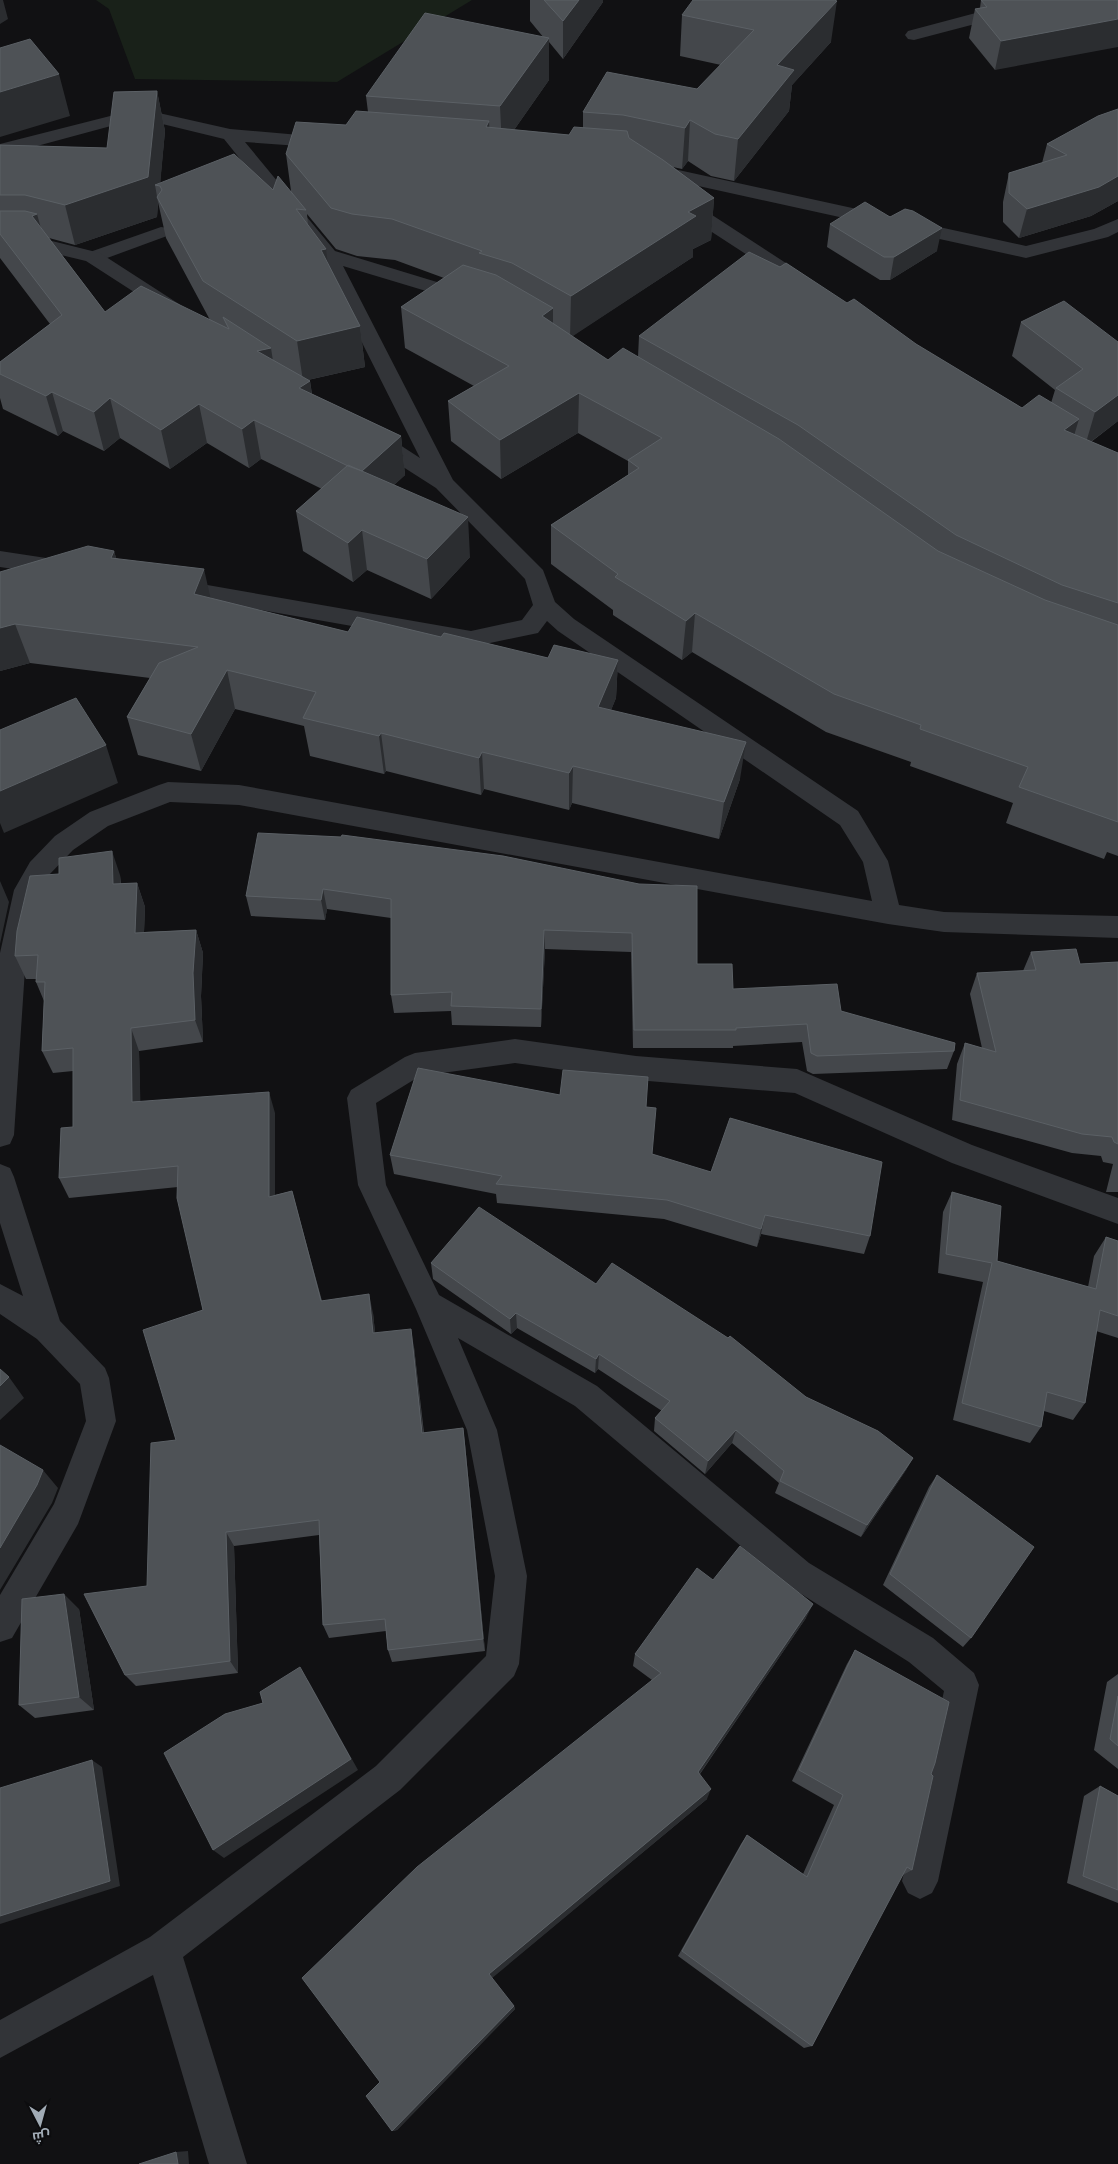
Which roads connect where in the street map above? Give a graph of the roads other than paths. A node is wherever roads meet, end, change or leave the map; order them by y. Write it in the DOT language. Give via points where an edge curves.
graph roads {
  1 [pos="1045,0"];
  2 [pos="914,35"];
  3 [pos="230,135"];
  4 [pos="347,144"];
  5 [pos="0,150"];
  6 [pos="1118,225"];
  7 [pos="161,232"];
  8 [pos="0,243"];
  9 [pos="328,255"];
  10 [pos="93,257"];
  11 [pos="820,294"];
  12 [pos="486,304"];
  13 [pos="188,318"];
  14 [pos="353,425"];
  15 [pos="444,484"];
  16 [pos="0,559"];
  17 [pos="89,573"];
  18 [pos="148,583"];
  19 [pos="545,606"];
  20 [pos="566,625"];
  21 [pos="530,627"];
  22 [pos="888,914"];
  23 [pos="1118,927"];
  24 [pos="0,1135"];
  25 [pos="0,1177"];
  26 [pos="1118,1211"];
  27 [pos="0,1298"];
  28 [pos="429,1305"];
  29 [pos="48,1329"];
  30 [pos="0,1626"];
  31 [pos="920,1881"];
  32 [pos="163,1950"];
  33 [pos="0,2040"];
  34 [pos="228,2164"];
  1 -- 2 [label="street"];
  3 -- 4 [label="street"];
  3 -- 5 [label="street" via="150,116 131,117"];
  3 -- 9 [label="street"];
  6 -- 11 [label="street" via="1101,234 1026,252 630,168"];
  7 -- 10 [label="lane"];
  8 -- 10 [label="street" via="36,243"];
  9 -- 12 [label="street"];
  9 -- 15 [label="street"];
  10 -- 13 [label="street"];
  14 -- 15 [label="street"];
  15 -- 19 [label="street" via="535,576"];
  16 -- 17 [label="street"];
  18 -- 21 [label="street" via="471,639"];
  19 -- 20 [label="street"];
  19 -- 21 [label="street"];
  20 -- 21 [label="street"];
  20 -- 22 [label="street" via="849,818 875,861"];
  22 -- 23 [label="street" via="944,922"];
  22 -- 24 [label="street" via="239,795 168,792 98,818 64,844 39,869 27,890 13,954"];
  25 -- 29 [label="street"];
  26 -- 28 [label="street" via="962,1154 797,1081 636,1068 515,1051 415,1065 361,1098 372,1185"];
  27 -- 29 [label="street"];
  28 -- 31 [label="street" via="586,1396 798,1574 921,1650 962,1685"];
  28 -- 32 [label="street" via="482,1430 510,1576 502,1664 388,1778"];
  29 -- 30 [label="street" via="94,1378 101,1421 67,1514"];
  32 -- 33 [label="street"];
  32 -- 34 [label="street"];
}
